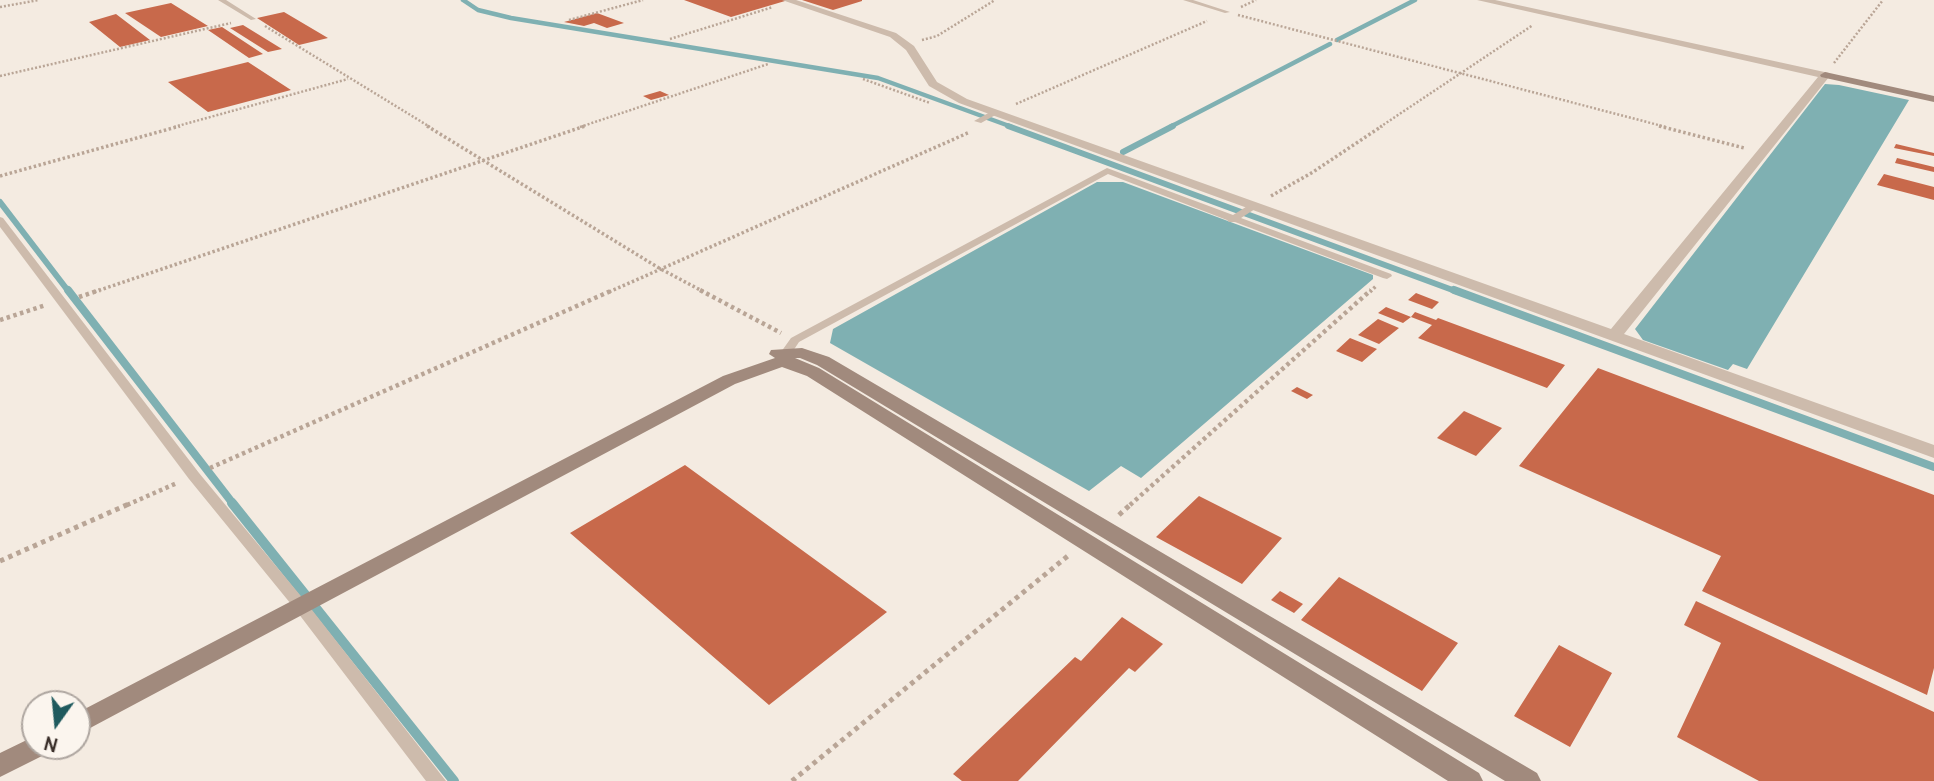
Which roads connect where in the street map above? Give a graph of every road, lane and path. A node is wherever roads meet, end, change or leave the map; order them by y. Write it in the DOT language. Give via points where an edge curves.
graph roads {
  1 [pos="39,0"];
  2 [pos="221,0"];
  3 [pos="643,0"];
  4 [pos="995,0"];
  5 [pos="1186,0"];
  6 [pos="1482,0"];
  7 [pos="1883,0"];
  8 [pos="789,1"];
  9 [pos="0,7"];
  10 [pos="1227,12"];
  11 [pos="1550,15"];
  12 [pos="253,19"];
  13 [pos="569,20"];
  14 [pos="670,39"];
  15 [pos="904,41"];
  16 [pos="768,64"];
  17 [pos="1458,74"];
  18 [pos="1825,75"];
  19 [pos="0,76"];
  20 [pos="349,79"];
  21 [pos="863,79"];
  22 [pos="1934,99"];
  23 [pos="937,106"];
  24 [pos="993,114"];
  25 [pos="979,120"];
  26 [pos="971,131"];
  27 [pos="1760,152"];
  28 [pos="482,159"];
  29 [pos="0,176"];
  30 [pos="1250,209"];
  31 [pos="1234,218"];
  32 [pos="0,220"];
  33 [pos="659,268"];
  34 [pos="1387,276"];
  35 [pos="62,301"];
  36 [pos="0,320"];
  37 [pos="1613,337"];
  38 [pos="791,346"];
  39 [pos="729,380"];
  40 [pos="1934,452"];
  41 [pos="194,475"];
  42 [pos="1113,520"];
  43 [pos="1073,552"];
  44 [pos="0,561"];
  45 [pos="300,605"];
  46 [pos="91,717"];
  47 [pos="21,755"];
  48 [pos="0,766"];
  49 [pos="437,781"];
  50 [pos="792,781"];
  51 [pos="1470,781"];
  52 [pos="1528,781"];
  1 -- 9 [label="path"];
  2 -- 12 [label="lane"];
  3 -- 13 [label="path"];
  4 -- 15 [label="path" via="937,36"];
  5 -- 10 [label="lane"];
  6 -- 11 [label="street"];
  7 -- 18 [label="path"];
  8 -- 14 [label="path"];
  8 -- 15 [label="street"];
  10 -- 17 [label="path"];
  10 -- 24 [label="path"];
  11 -- 17 [label="path"];
  11 -- 18 [label="street"];
  12 -- 19 [label="path"];
  12 -- 20 [label="path"];
  15 -- 24 [label="street" via="942,92"];
  16 -- 28 [label="path"];
  17 -- 27 [label="path"];
  17 -- 30 [label="path"];
  18 -- 22 [label="street"];
  18 -- 27 [label="street"];
  20 -- 28 [label="path"];
  20 -- 29 [label="path"];
  21 -- 23 [label="path"];
  24 -- 25 [label="lane"];
  24 -- 30 [label="street"];
  26 -- 33 [label="path"];
  27 -- 37 [label="street"];
  28 -- 33 [label="path"];
  28 -- 35 [label="path"];
  30 -- 31 [label="lane"];
  30 -- 37 [label="street"];
  31 -- 34 [label="lane"];
  31 -- 38 [label="lane" via="1107,172"];
  32 -- 35 [label="lane"];
  33 -- 38 [label="path"];
  33 -- 41 [label="path"];
  34 -- 42 [label="path"];
  35 -- 36 [label="path"];
  35 -- 41 [label="lane"];
  37 -- 40 [label="street"];
  38 -- 39 [label="street" via="756,360"];
  38 -- 52 [label="street" via="824,361"];
  39 -- 45 [label="street"];
  39 -- 51 [label="street" via="774,362 803,366"];
  41 -- 44 [label="path"];
  41 -- 45 [label="lane"];
  43 -- 50 [label="path"];
  45 -- 46 [label="street"];
  45 -- 49 [label="lane"];
  47 -- 48 [label="street"];
}
